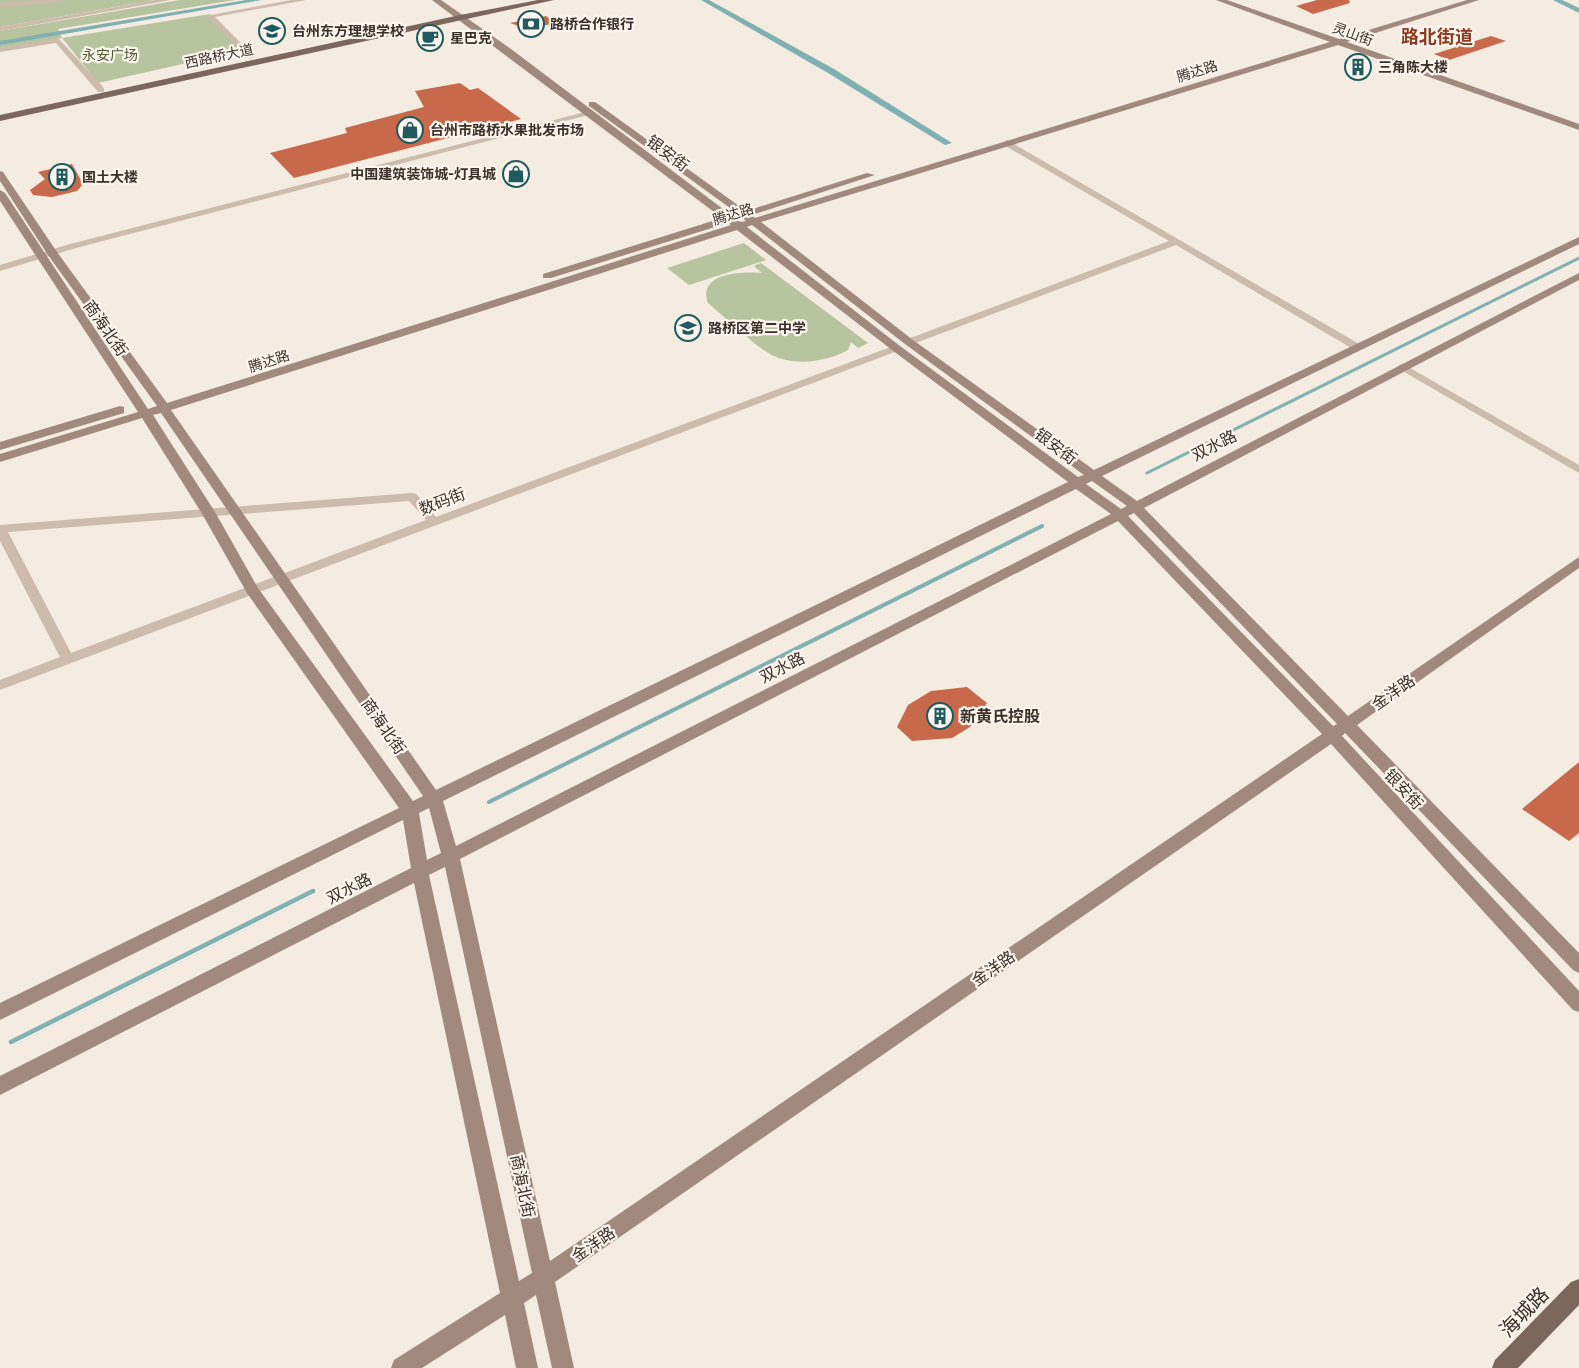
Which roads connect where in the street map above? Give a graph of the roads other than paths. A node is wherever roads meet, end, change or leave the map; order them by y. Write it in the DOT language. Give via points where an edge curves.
graph roads {
  1 [pos="62,0"];
  2 [pos="168,0"];
  3 [pos="303,0"];
  4 [pos="436,0"];
  5 [pos="450,0"];
  6 [pos="528,0"];
  7 [pos="550,0"];
  8 [pos="1220,0"];
  9 [pos="1238,0"];
  10 [pos="1450,0"];
  11 [pos="1475,0"];
  12 [pos="0,5"];
  13 [pos="463,14"];
  14 [pos="0,29"];
  15 [pos="1333,38"];
  16 [pos="1348,39"];
  17 [pos="0,50"];
  18 [pos="250,57"];
  19 [pos="101,90"];
  20 [pos="0,112"];
  21 [pos="588,114"];
  22 [pos="0,118"];
  23 [pos="1579,118"];
  24 [pos="1579,127"];
  25 [pos="1007,143"];
  26 [pos="0,174"];
  27 [pos="0,193"];
  28 [pos="737,219"];
  29 [pos="754,222"];
  30 [pos="1579,240"];
  31 [pos="1176,242"];
  32 [pos="47,255"];
  33 [pos="0,268"];
  34 [pos="1579,276"];
  35 [pos="909,342"];
  36 [pos="896,348"];
  37 [pos="1357,348"];
  38 [pos="1403,367"];
  39 [pos="161,403"];
  40 [pos="142,409"];
  41 [pos="0,446"];
  42 [pos="0,458"];
  43 [pos="1579,470"];
  44 [pos="1092,476"];
  45 [pos="1077,483"];
  46 [pos="1135,506"];
  47 [pos="234,510"];
  48 [pos="208,513"];
  49 [pos="1120,515"];
  50 [pos="434,522"];
  51 [pos="0,529"];
  52 [pos="1579,561"];
  53 [pos="282,579"];
  54 [pos="252,590"];
  55 [pos="68,660"];
  56 [pos="0,685"];
  57 [pos="1347,724"];
  58 [pos="1332,735"];
  59 [pos="434,799"];
  60 [pos="410,810"];
  61 [pos="451,857"];
  62 [pos="420,871"];
  63 [pos="1579,965"];
  64 [pos="1579,1004"];
  65 [pos="0,1012"];
  66 [pos="0,1086"];
  67 [pos="543,1278"];
  68 [pos="1579,1290"];
  69 [pos="513,1297"];
  70 [pos="402,1368"];
  71 [pos="527,1368"];
  72 [pos="563,1368"];
  73 [pos="1503,1368"];
  1 -- 12 [label="street"];
  2 -- 14 [label="street"];
  3 -- 18 [label="street" via="210,16"];
  4 -- 13 [label="main road, 银安街"];
  5 -- 13 [label="main road, 银安街"];
  6 -- 13 [label="main road, 西路桥大道"];
  7 -- 13 [label="main road, 西路桥大道"];
  8 -- 15 [label="main road, 灵山街"];
  9 -- 15 [label="main road, 灵山街"];
  10 -- 15 [label="main road, 腾达路"];
  11 -- 16 [label="main road, 腾达路"];
  13 -- 18 [label="main road, 西路桥大道"];
  13 -- 21 [label="main road, 银安街"];
  13 -- 22 [label="main road, 西路桥大道"];
  13 -- 28 [label="main road, 银安街"];
  15 -- 16 [label="main road, 腾达路"];
  15 -- 24 [label="main road, 灵山街"];
  15 -- 25 [label="main road, 腾达路"];
  15 -- 28 [label="main road, 腾达路"];
  16 -- 23 [label="main road, 灵山街"];
  17 -- 19 [label="street" via="58,40"];
  18 -- 19 [label="main road, 西路桥大道"];
  19 -- 20 [label="main road, 西路桥大道"];
  21 -- 28 [label="main road, 银安街"];
  21 -- 32 [label="street"];
  25 -- 29 [label="main road, 腾达路"];
  25 -- 31 [label="street"];
  26 -- 32 [label="main road, 商海北街"];
  27 -- 32 [label="main road, 商海北街"];
  28 -- 29 [label="main road, 银安街"];
  28 -- 36 [label="main road, 银安街"];
  28 -- 39 [label="main road, 腾达路"];
  29 -- 35 [label="main road, 银安街"];
  30 -- 37 [label="main road, 双水路"];
  31 -- 35 [label="street"];
  31 -- 37 [label="street"];
  32 -- 33 [label="street"];
  32 -- 39 [label="main road, 商海北街"];
  32 -- 40 [label="main road, 商海北街"];
  34 -- 38 [label="main road, 双水路"];
  35 -- 44 [label="main road, 银安街"];
  36 -- 45 [label="main road, 银安街"];
  36 -- 50 [label="street, 数码街"];
  37 -- 44 [label="main road, 双水路"];
  38 -- 43 [label="street"];
  38 -- 46 [label="main road, 双水路"];
  39 -- 40 [label="main road, 腾达路"];
  39 -- 47 [label="main road, 商海北街"];
  40 -- 41 [label="main road, 腾达路"];
  40 -- 42 [label="main road, 腾达路"];
  40 -- 48 [label="main road, 商海北街"];
  44 -- 45 [label="main road, 双水路"];
  44 -- 46 [label="main road, 银安街"];
  45 -- 49 [label="main road, 银安街"];
  45 -- 59 [label="main road, 双水路"];
  46 -- 49 [label="main road, 双水路"];
  46 -- 57 [label="main road, 银安街"];
  47 -- 48 [label="street"];
  47 -- 50 [label="street" via="412,497"];
  47 -- 53 [label="main road, 商海北街"];
  48 -- 51 [label="street"];
  48 -- 54 [label="main road, 商海北街"];
  49 -- 58 [label="main road, 银安街"];
  49 -- 61 [label="main road, 双水路"];
  50 -- 53 [label="street, 数码街"];
  51 -- 55 [label="street"];
  52 -- 57 [label="main road, 金洋路"];
  53 -- 54 [label="street, 数码街"];
  53 -- 59 [label="main road, 商海北街"];
  54 -- 55 [label="street, 数码街"];
  54 -- 60 [label="main road, 商海北街"];
  55 -- 56 [label="street, 数码街"];
  57 -- 58 [label="main road, 金洋路"];
  57 -- 63 [label="main road, 银安街"];
  58 -- 64 [label="main road, 银安街"];
  58 -- 67 [label="main road, 金洋路"];
  59 -- 60 [label="main road, 双水路"];
  59 -- 61 [label="main road, 商海北街"];
  60 -- 62 [label="main road, 商海北街"];
  60 -- 65 [label="main road, 双水路"];
  61 -- 62 [label="main road, 双水路"];
  61 -- 67 [label="main road, 商海北街"];
  62 -- 66 [label="main road, 双水路"];
  62 -- 69 [label="main road, 商海北街"];
  67 -- 69 [label="main road, 金洋路"];
  67 -- 72 [label="main road, 商海北街"];
  68 -- 73 [label="main road, 海城路"];
  69 -- 70 [label="main road, 金洋路"];
  69 -- 71 [label="main road, 商海北街"];
}
